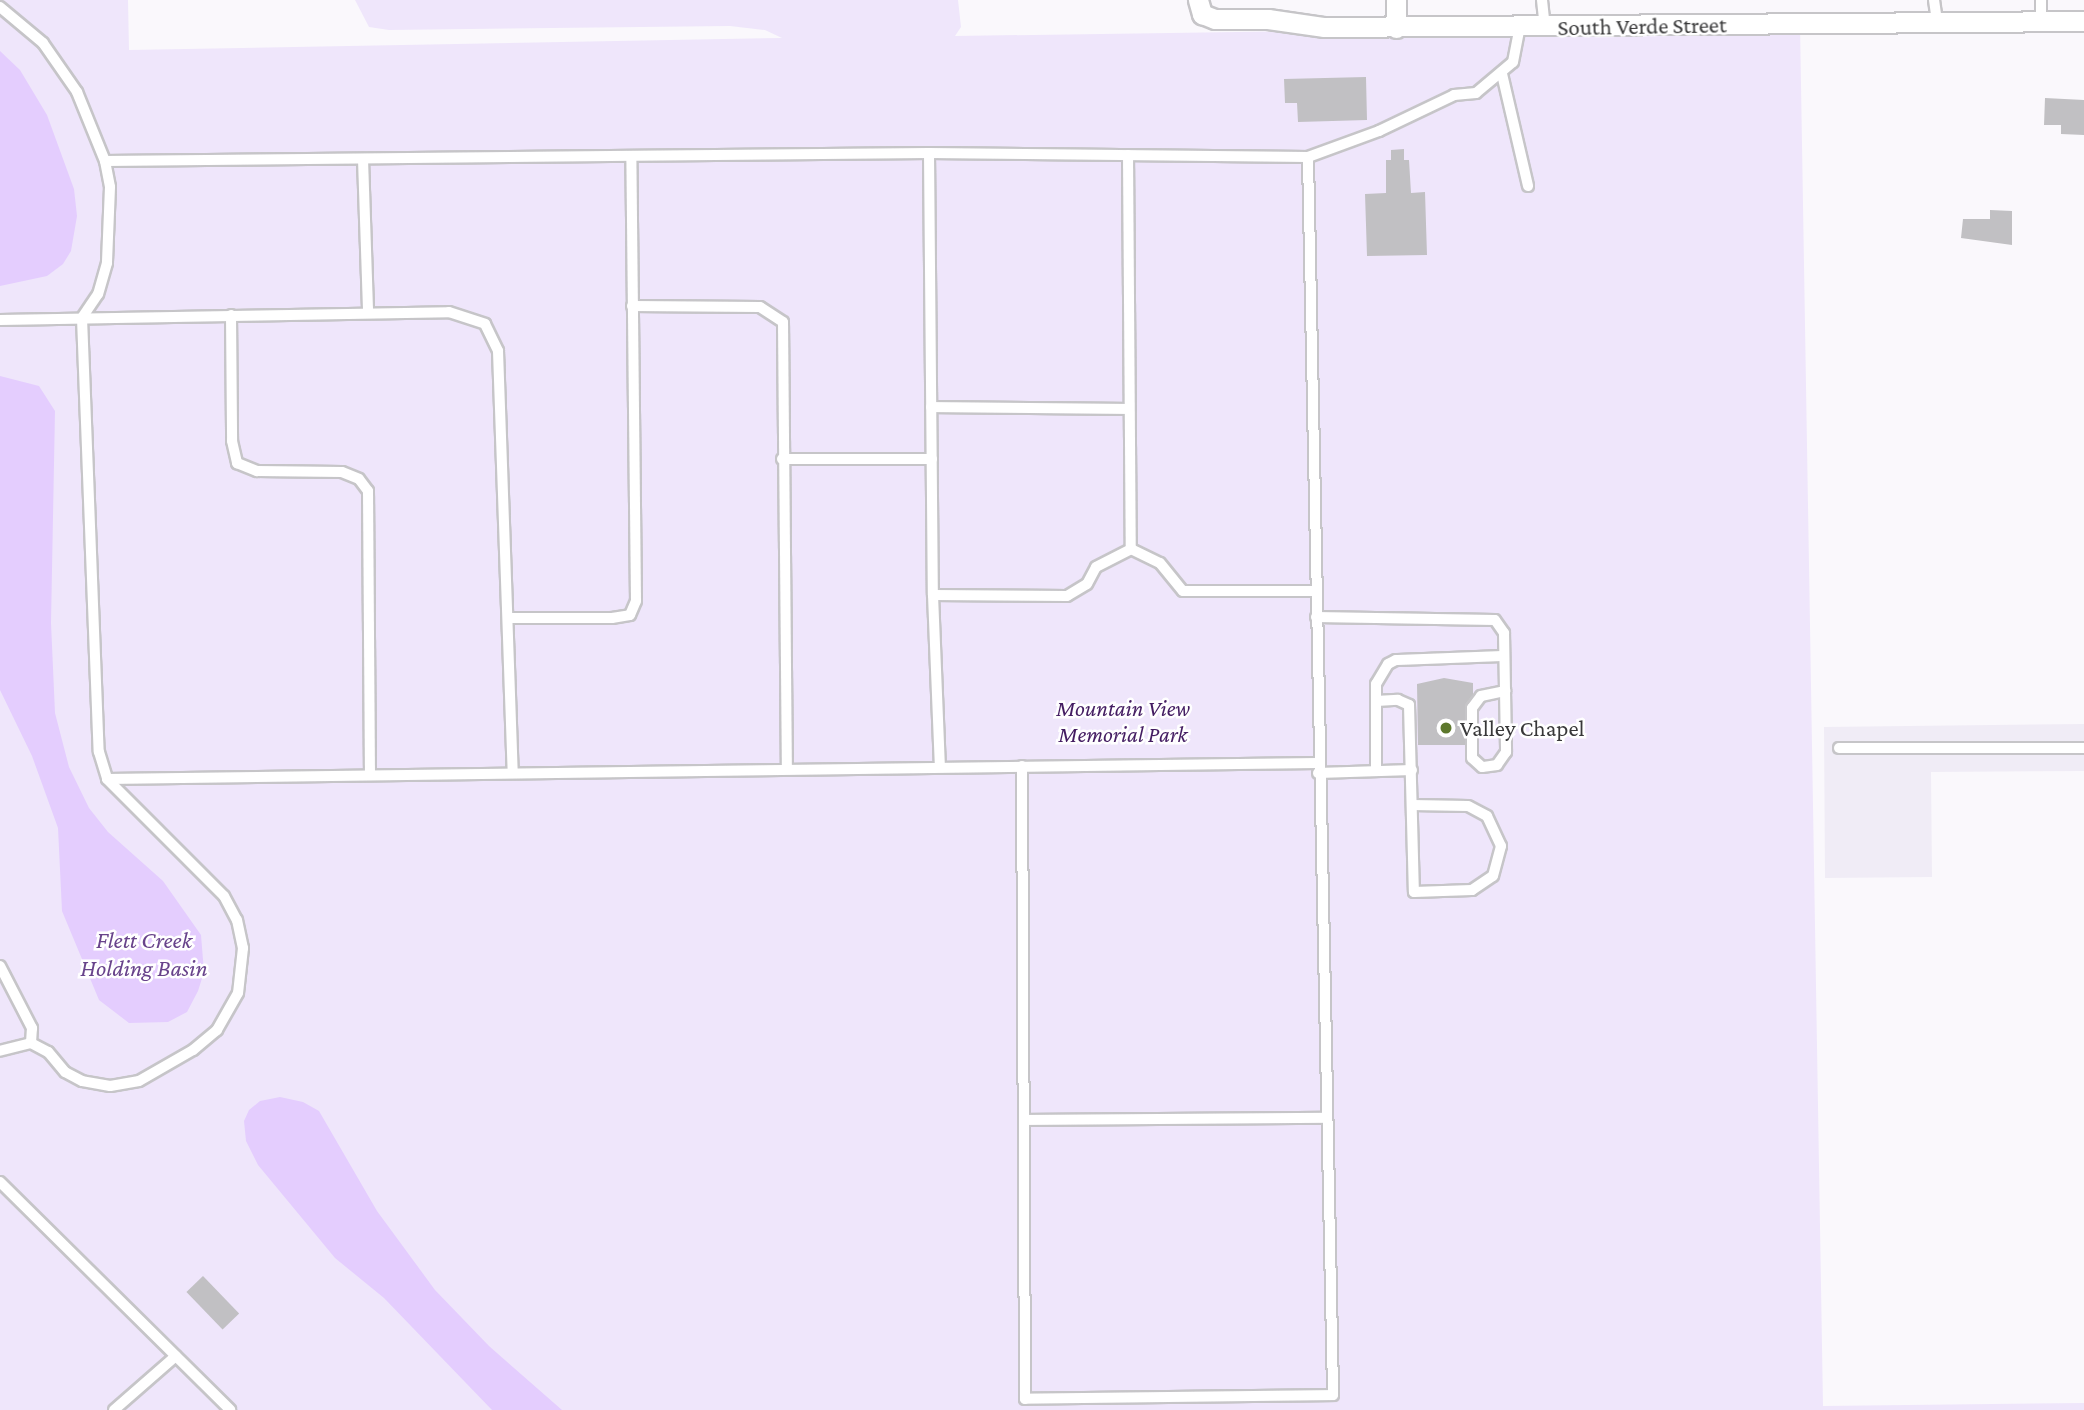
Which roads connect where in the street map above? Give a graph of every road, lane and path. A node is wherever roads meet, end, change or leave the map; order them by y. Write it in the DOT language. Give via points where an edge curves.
graph roads {
  1 [pos="1396,0"];
  2 [pos="1542,0"];
  3 [pos="1934,0"];
  4 [pos="2041,0"];
  5 [pos="0,7"];
  6 [pos="1200,7"];
  7 [pos="2084,20"];
  8 [pos="2041,21"];
  9 [pos="1937,22"];
  10 [pos="1520,27"];
  11 [pos="1545,27"];
  12 [pos="1396,28"];
  13 [pos="1502,74"];
  14 [pos="929,153"];
  15 [pos="1128,155"];
  16 [pos="631,156"];
  17 [pos="1307,157"];
  18 [pos="363,159"];
  19 [pos="105,161"];
  20 [pos="1528,186"];
  21 [pos="632,306"];
  22 [pos="368,313"];
  23 [pos="231,315"];
  24 [pos="82,318"];
  25 [pos="0,320"];
  26 [pos="931,408"];
  27 [pos="1128,409"];
  28 [pos="782,459"];
  29 [pos="932,459"];
  30 [pos="1130,550"];
  31 [pos="1315,591"];
  32 [pos="933,595"];
  33 [pos="1315,617"];
  34 [pos="508,618"];
  35 [pos="1504,656"];
  36 [pos="1505,691"];
  37 [pos="1376,701"];
  38 [pos="1839,748"];
  39 [pos="2084,748"];
  40 [pos="1021,766"];
  41 [pos="940,767"];
  42 [pos="787,768"];
  43 [pos="1318,768"];
  44 [pos="513,771"];
  45 [pos="1376,771"];
  46 [pos="1412,771"];
  47 [pos="370,774"];
  48 [pos="107,779"];
  49 [pos="1412,805"];
  50 [pos="0,967"];
  51 [pos="31,1042"];
  52 [pos="0,1051"];
  53 [pos="1326,1118"];
  54 [pos="1024,1120"];
  55 [pos="0,1182"];
  56 [pos="176,1356"];
  57 [pos="114,1410"];
  58 [pos="230,1410"];
  1 -- 12 [label="street"];
  2 -- 11 [label="lane"];
  3 -- 9 [label="lane"];
  4 -- 8 [label="lane"];
  5 -- 19 [label="lane" via="43,43 57,62 77,92"];
  6 -- 12 [label="street, South Verde Street" via="1215,19"];
  7 -- 8 [label="street, South Verde Street"];
  8 -- 9 [label="street, South Verde Street"];
  9 -- 11 [label="street, South Verde Street"];
  10 -- 11 [label="street, South Verde Street"];
  10 -- 12 [label="street, South Verde Street"];
  10 -- 13 [label="lane" via="1519,48"];
  13 -- 17 [label="lane" via="1476,93 1454,95 1379,131"];
  13 -- 20 [label="lane"];
  14 -- 15 [label="lane"];
  14 -- 16 [label="lane"];
  14 -- 26 [label="lane"];
  15 -- 17 [label="lane"];
  15 -- 27 [label="lane"];
  16 -- 18 [label="lane"];
  16 -- 21 [label="lane"];
  17 -- 31 [label="lane"];
  18 -- 19 [label="lane"];
  18 -- 22 [label="lane"];
  19 -- 24 [label="lane" via="112,209 107,263 98,294"];
  21 -- 28 [label="lane" via="760,307 775,313 783,322"];
  21 -- 34 [label="lane" via="633,608 630,615 612,618"];
  22 -- 23 [label="lane"];
  22 -- 34 [label="lane" via="464,315 485,324 496,342"];
  23 -- 24 [label="lane"];
  23 -- 47 [label="lane" via="232,441 237,463 257,471 342,472 359,479 368,491"];
  24 -- 25 [label="lane"];
  24 -- 48 [label="lane" via="96,720"];
  26 -- 27 [label="lane"];
  26 -- 29 [label="lane"];
  27 -- 30 [label="lane"];
  28 -- 29 [label="lane"];
  28 -- 42 [label="lane"];
  29 -- 32 [label="lane"];
  30 -- 31 [label="lane" via="1160,563 1183,591"];
  30 -- 32 [label="lane" via="1096,567 1087,584 1067,596"];
  31 -- 33 [label="lane"];
  32 -- 41 [label="lane"];
  33 -- 35 [label="lane" via="1488,617 1501,625"];
  33 -- 43 [label="lane"];
  34 -- 44 [label="lane"];
  35 -- 36 [label="lane"];
  35 -- 37 [label="lane" via="1396,660 1381,673"];
  36 -- 36 [label="lane" via="1506,752 1497,765 1482,767 1472,758 1472,708 1481,696"];
  37 -- 45 [label="lane"];
  37 -- 46 [label="lane" via="1398,700 1409,705"];
  38 -- 39 [label="lane"];
  40 -- 41 [label="lane"];
  40 -- 43 [label="lane"];
  40 -- 54 [label="lane"];
  41 -- 42 [label="lane"];
  42 -- 44 [label="lane"];
  43 -- 45 [label="lane"];
  43 -- 53 [label="lane"];
  44 -- 47 [label="lane"];
  45 -- 46 [label="lane"];
  46 -- 49 [label="lane"];
  47 -- 48 [label="lane"];
  48 -- 51 [label="lane" via="224,896 237,920 243,948 237,993 207,1040 152,1076 130,1084 99,1085 74,1077"];
  49 -- 49 [label="lane" via="1414,892 1472,890 1493,876 1500,846 1487,816 1468,806"];
  50 -- 51 [label="lane" via="32,1028"];
  51 -- 52 [label="lane"];
  53 -- 54 [label="lane"];
  53 -- 54 [label="lane" via="1333,1395 1026,1399"];
  55 -- 56 [label="lane"];
  56 -- 57 [label="lane"];
  56 -- 58 [label="lane"];
}
